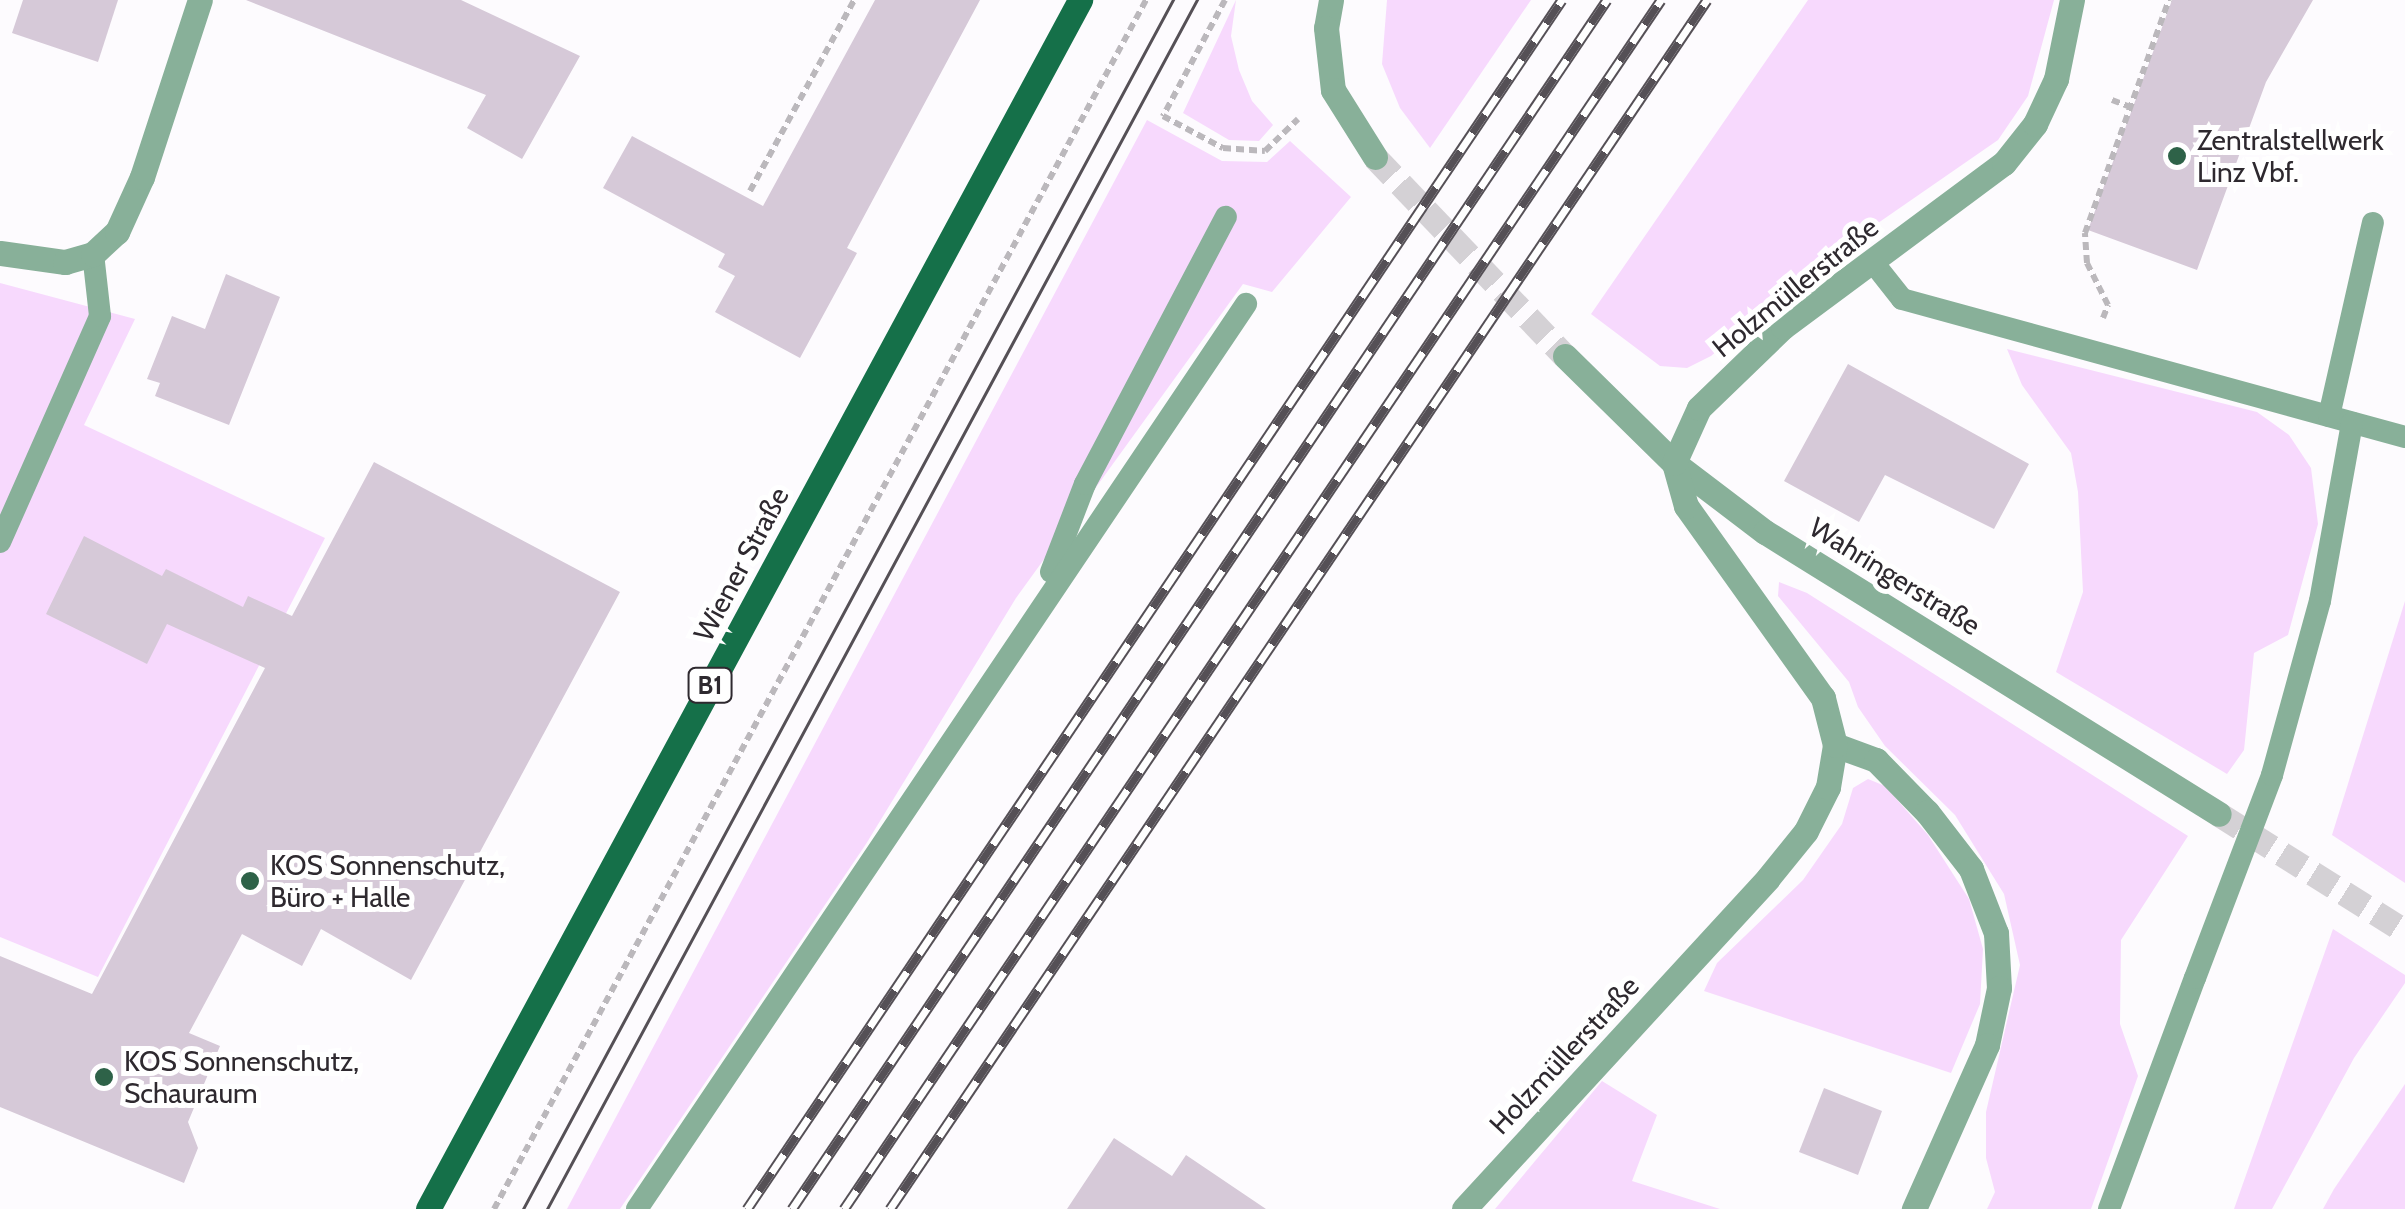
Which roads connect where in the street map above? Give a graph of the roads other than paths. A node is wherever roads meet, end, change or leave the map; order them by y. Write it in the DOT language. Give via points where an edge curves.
graph roads {
  1 [pos="200,0"];
  2 [pos="1080,0"];
  3 [pos="1331,0"];
  4 [pos="2072,0"];
  5 [pos="1375,157"];
  6 [pos="1226,217"];
  7 [pos="2373,223"];
  8 [pos="0,253"];
  9 [pos="93,254"];
  10 [pos="1872,261"];
  11 [pos="1246,304"];
  12 [pos="1565,356"];
  13 [pos="2328,416"];
  14 [pos="2352,423"];
  15 [pos="2405,436"];
  16 [pos="1674,463"];
  17 [pos="0,542"];
  18 [pos="1036,610"];
  19 [pos="1835,745"];
  20 [pos="2218,814"];
  21 [pos="428,1209"];
  22 [pos="637,1209"];
  23 [pos="1464,1209"];
  24 [pos="1914,1209"];
  25 [pos="2109,1209"];
  1 -- 9 [label="street" via="142,176 117,232"];
  2 -- 21 [label="main road, Wiener Straße / B1"];
  3 -- 5 [label="street" via="1326,28 1333,90"];
  4 -- 10 [label="street, Holzmüllerstraße" via="2056,79 2035,124 2004,163"];
  6 -- 18 [label="lane" via="1084,484"];
  7 -- 13 [label="lane"];
  8 -- 9 [label="street" via="65,262"];
  9 -- 17 [label="lane" via="100,316"];
  10 -- 13 [label="lane" via="1902,299"];
  10 -- 16 [label="street, Holzmüllerstraße" via="1783,327 1698,408"];
  11 -- 18 [label="lane"];
  12 -- 16 [label="street, Wahringerstraße"];
  13 -- 14 [label="lane"];
  14 -- 15 [label="lane"];
  14 -- 25 [label="lane, bridge" via="2320,602 2272,775"];
  16 -- 19 [label="street, Holzmüllerstraße" via="1686,506 1716,557 1823,698"];
  16 -- 20 [label="street, Wahringerstraße" via="1765,532"];
  18 -- 22 [label="lane"];
  19 -- 23 [label="street, Holzmüllerstraße" via="1828,787 1806,830 1768,878"];
  19 -- 24 [label="street" via="1876,760 1928,812 1971,869 1996,933 1999,988 1987,1045"];
}
